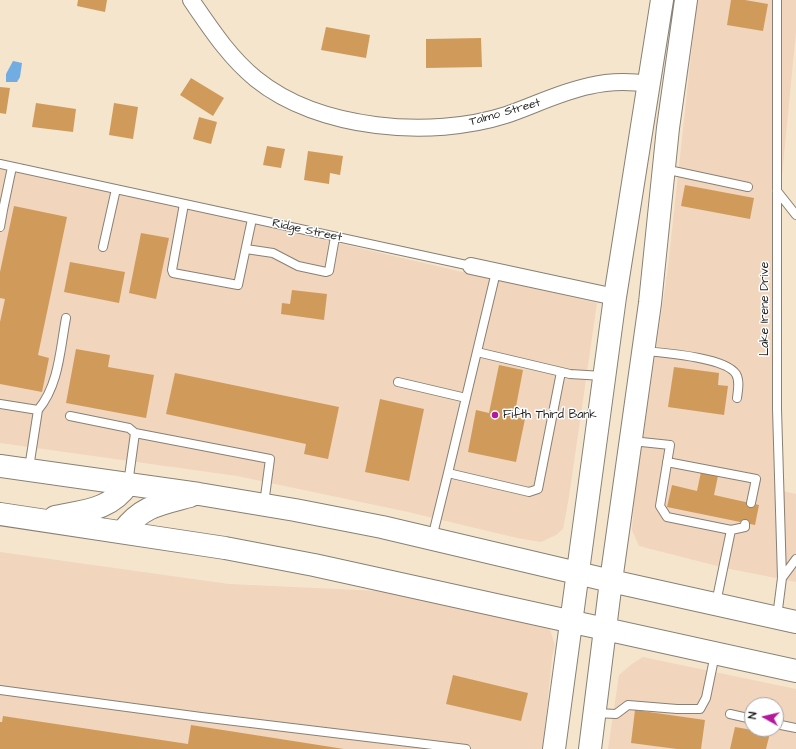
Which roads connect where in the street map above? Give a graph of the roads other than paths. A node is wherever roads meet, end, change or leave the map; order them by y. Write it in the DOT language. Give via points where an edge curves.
graph roads {
  1 [pos="191,0"];
  2 [pos="662,0"];
  3 [pos="776,0"];
  4 [pos="683,2"];
  5 [pos="649,84"];
  6 [pos="0,164"];
  7 [pos="12,167"];
  8 [pos="664,169"];
  9 [pos="748,187"];
  10 [pos="116,189"];
  11 [pos="777,191"];
  12 [pos="184,204"];
  13 [pos="1,209"];
  14 [pos="796,215"];
  15 [pos="252,219"];
  16 [pos="0,227"];
  17 [pos="335,237"];
  18 [pos="103,247"];
  19 [pos="246,249"];
  20 [pos="471,266"];
  21 [pos="496,272"];
  22 [pos="615,297"];
  23 [pos="66,318"];
  24 [pos="644,351"];
  25 [pos="477,352"];
  26 [pos="562,372"];
  27 [pos="604,376"];
  28 [pos="398,382"];
  29 [pos="466,398"];
  30 [pos="737,398"];
  31 [pos="0,404"];
  32 [pos="38,410"];
  33 [pos="70,416"];
  34 [pos="135,433"];
  35 [pos="631,440"];
  36 [pos="667,462"];
  37 [pos="0,466"];
  38 [pos="29,470"];
  39 [pos="448,473"];
  40 [pos="128,484"];
  41 [pos="199,494"];
  42 [pos="751,502"];
  43 [pos="263,505"];
  44 [pos="0,514"];
  45 [pos="40,520"];
  46 [pos="745,524"];
  47 [pos="731,530"];
  48 [pos="123,531"];
  49 [pos="431,539"];
  50 [pos="796,559"];
  51 [pos="577,573"];
  52 [pos="782,578"];
  53 [pos="611,581"];
  54 [pos="716,604"];
  55 [pos="786,620"];
  56 [pos="571,622"];
  57 [pos="605,629"];
  58 [pos="715,654"];
  59 [pos="796,671"];
  60 [pos="0,690"];
  61 [pos="595,713"];
  62 [pos="730,714"];
  63 [pos="744,717"];
  64 [pos="784,726"];
  65 [pos="796,728"];
  66 [pos="466,749"];
  67 [pos="554,749"];
  68 [pos="590,749"];
  1 -- 5 [label="street, Talmo Street" via="227,52 257,80 298,105 337,118 384,127 428,128 466,125 505,116 587,86 609,82"];
  2 -- 5 [label="main road"];
  3 -- 11 [label="lane, Lake Irene Drive"];
  4 -- 8 [label="main road"];
  5 -- 22 [label="main road"];
  6 -- 7 [label="lane, Ridge Street"];
  7 -- 10 [label="lane, Ridge Street"];
  7 -- 13 [label="lane"];
  8 -- 9 [label="lane"];
  8 -- 24 [label="main road"];
  10 -- 12 [label="lane, Ridge Street"];
  10 -- 18 [label="lane"];
  11 -- 14 [label="lane"];
  11 -- 52 [label="lane, Lake Irene Drive" via="777,409"];
  12 -- 15 [label="lane, Ridge Street"];
  12 -- 19 [label="lane" via="173,273 238,285"];
  13 -- 16 [label="lane"];
  15 -- 17 [label="lane, Ridge Street"];
  15 -- 19 [label="lane"];
  17 -- 19 [label="lane" via="329,271 326,272 298,266 273,253"];
  17 -- 20 [label="lane, Ridge Street"];
  20 -- 21 [label="street, Ridge Street"];
  21 -- 22 [label="street, Ridge Street"];
  21 -- 25 [label="lane"];
  22 -- 27 [label="main road"];
  23 -- 32 [label="lane" via="54,384 46,401"];
  24 -- 30 [label="lane" via="699,358 725,366 736,375"];
  24 -- 35 [label="main road"];
  25 -- 26 [label="lane"];
  25 -- 29 [label="lane"];
  26 -- 27 [label="lane"];
  26 -- 39 [label="lane" via="538,489 529,492"];
  27 -- 51 [label="main road"];
  28 -- 29 [label="lane"];
  29 -- 39 [label="lane"];
  31 -- 32 [label="lane"];
  32 -- 38 [label="lane"];
  33 -- 34 [label="lane" via="129,428"];
  34 -- 40 [label="lane"];
  34 -- 43 [label="lane" via="270,459"];
  35 -- 36 [label="lane" via="670,445"];
  35 -- 53 [label="main road"];
  36 -- 42 [label="lane" via="756,479"];
  36 -- 47 [label="lane" via="660,506 667,517"];
  37 -- 38 [label="main road"];
  38 -- 40 [label="main road"];
  39 -- 49 [label="lane"];
  40 -- 41 [label="main road"];
  40 -- 45 [label="main road" via="120,496 98,508"];
  41 -- 43 [label="main road"];
  41 -- 48 [label="main road" via="159,504 141,512"];
  43 -- 49 [label="main road" via="382,527"];
  44 -- 45 [label="main road"];
  45 -- 48 [label="main road"];
  46 -- 47 [label="lane"];
  47 -- 54 [label="lane"];
  48 -- 56 [label="main road" via="314,565"];
  49 -- 51 [label="main road"];
  50 -- 52 [label="lane"];
  51 -- 53 [label="main road"];
  51 -- 56 [label="main road"];
  52 -- 55 [label="lane, Lake Irene Drive"];
  53 -- 54 [label="main road"];
  53 -- 57 [label="main road"];
  54 -- 55 [label="main road"];
  56 -- 57 [label="main road"];
  56 -- 67 [label="main road"];
  57 -- 58 [label="main road"];
  57 -- 61 [label="main road"];
  58 -- 59 [label="main road"];
  58 -- 61 [label="lane" via="706,698 700,709 628,704 616,714"];
  60 -- 66 [label="lane"];
  61 -- 68 [label="main road"];
  62 -- 63 [label="lane"];
  64 -- 65 [label="lane"];
}
